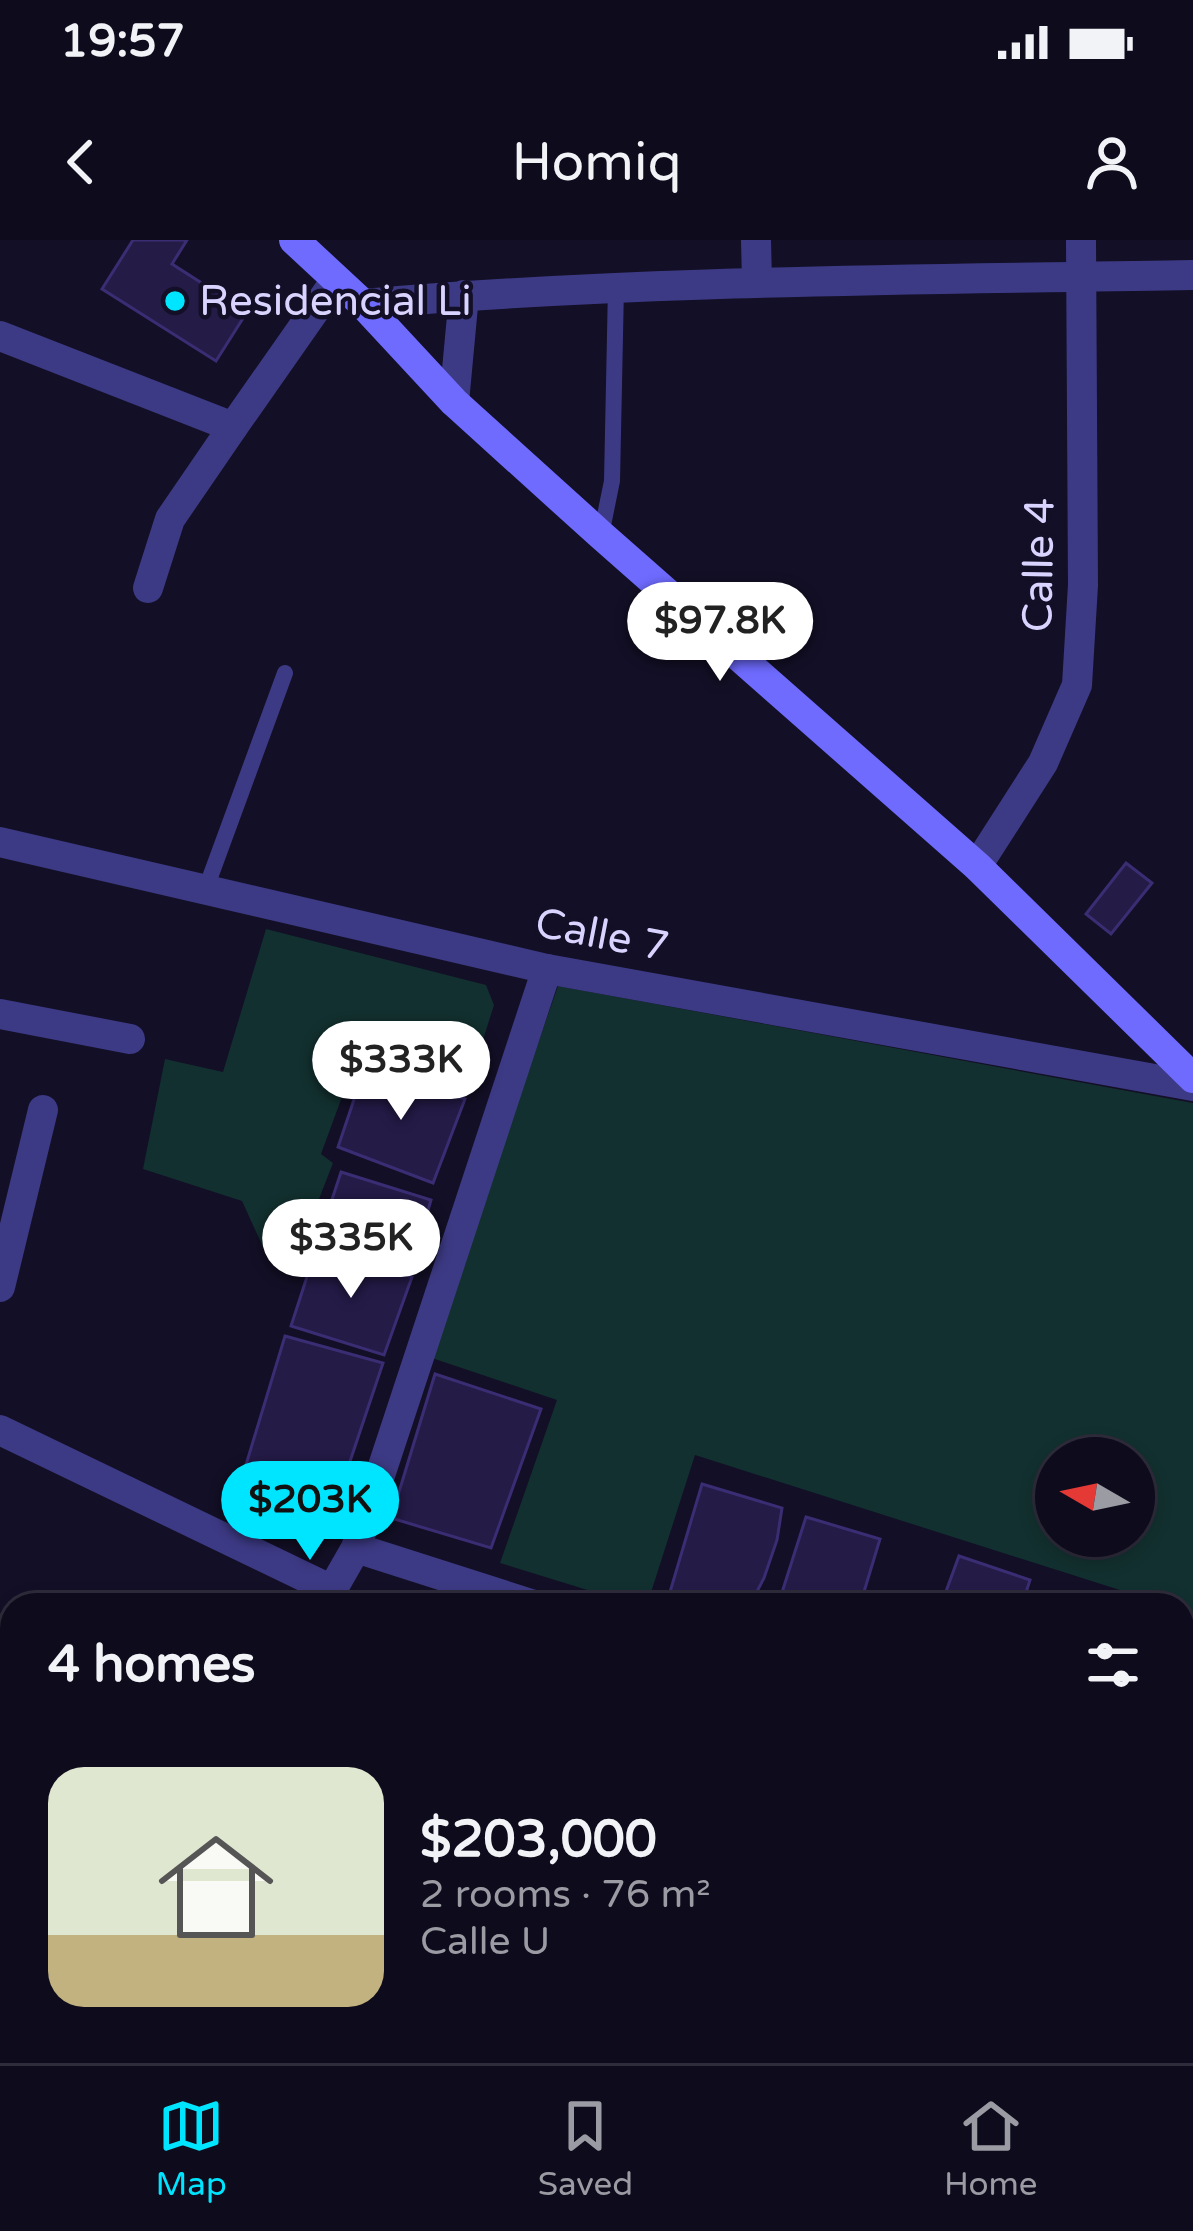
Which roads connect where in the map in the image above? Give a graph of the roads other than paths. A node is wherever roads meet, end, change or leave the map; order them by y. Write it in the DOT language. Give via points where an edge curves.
graph roads {
  1 [pos="294,240"];
  2 [pos="756,240"];
  3 [pos="1081,240"];
  4 [pos="1193,274"];
  5 [pos="1082,277"];
  6 [pos="336,280"];
  7 [pos="757,282"];
  8 [pos="616,287"];
  9 [pos="464,295"];
  10 [pos="363,304"];
  11 [pos="0,336"];
  12 [pos="454,402"];
  13 [pos="233,427"];
  14 [pos="601,535"];
  15 [pos="148,588"];
  16 [pos="285,673"];
  17 [pos="0,842"];
  18 [pos="976,866"];
  19 [pos="205,891"];
  20 [pos="547,969"];
  21 [pos="0,1014"];
  22 [pos="130,1040"];
  23 [pos="1193,1082"];
  24 [pos="43,1109"];
  25 [pos="0,1288"];
  26 [pos="0,1430"];
  27 [pos="356,1548"];
  28 [pos="322,1593"];
  29 [pos="332,1593"];
  30 [pos="497,1593"];
  1 -- 6 [label="street"];
  2 -- 7 [label="street"];
  3 -- 5 [label="street, Calle 4"];
  4 -- 5 [label="street"];
  5 -- 7 [label="street"];
  5 -- 18 [label="street, Calle 4" via="1077,686 1043,763"];
  6 -- 10 [label="street"];
  6 -- 13 [label="street"];
  7 -- 8 [label="street"];
  8 -- 9 [label="street"];
  8 -- 14 [label="lane" via="612,481"];
  9 -- 10 [label="street"];
  9 -- 12 [label="street"];
  10 -- 12 [label="street"];
  11 -- 13 [label="street"];
  12 -- 14 [label="street"];
  13 -- 15 [label="street" via="170,519"];
  14 -- 18 [label="street"];
  16 -- 19 [label="lane"];
  17 -- 19 [label="street, Calle 7"];
  18 -- 23 [label="street"];
  19 -- 20 [label="street, Calle 7"];
  20 -- 23 [label="street, Calle 7"];
  20 -- 27 [label="street"];
  21 -- 22 [label="street"];
  24 -- 25 [label="street"];
  26 -- 28 [label="street"];
  27 -- 29 [label="street"];
  27 -- 30 [label="street"];
}
